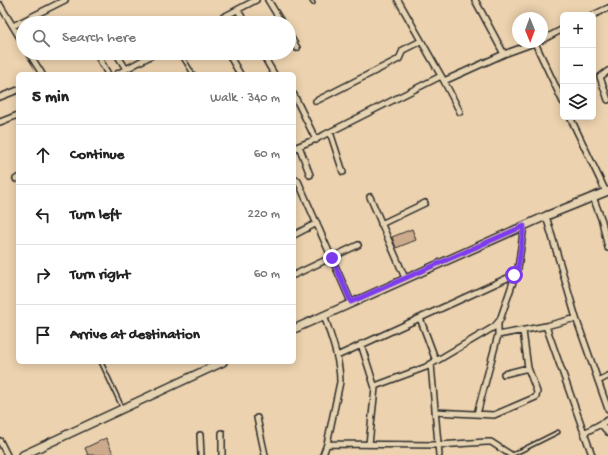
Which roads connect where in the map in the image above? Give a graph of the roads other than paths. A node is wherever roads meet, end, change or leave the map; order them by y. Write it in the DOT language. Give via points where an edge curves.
graph roads {
  1 [pos="65,0"];
  2 [pos="256,0"];
  3 [pos="268,0"];
  4 [pos="398,0"];
  5 [pos="475,0"];
  6 [pos="0,5"];
  7 [pos="608,8"];
  8 [pos="238,10"];
  9 [pos="596,14"];
  10 [pos="32,16"];
  11 [pos="226,16"];
  12 [pos="241,16"];
  13 [pos="278,16"];
  14 [pos="16,24"];
  15 [pos="12,26"];
  16 [pos="560,31"];
  17 [pos="16,32"];
  18 [pos="548,37"];
  19 [pos="421,41"];
  20 [pos="296,45"];
  21 [pos="298,48"];
  22 [pos="520,48"];
  23 [pos="539,48"];
  24 [pos="504,54"];
  25 [pos="33,60"];
  26 [pos="100,60"];
  27 [pos="120,60"];
  28 [pos="144,60"];
  29 [pos="184,60"];
  30 [pos="232,60"];
  31 [pos="266,60"];
  32 [pos="126,70"];
  33 [pos="608,71"];
  34 [pos="41,72"];
  35 [pos="107,72"];
  36 [pos="122,72"];
  37 [pos="192,72"];
  38 [pos="239,72"];
  39 [pos="273,72"];
  40 [pos="441,76"];
  41 [pos="444,81"];
  42 [pos="16,91"];
  43 [pos="560,95"];
  44 [pos="0,97"];
  45 [pos="296,99"];
  46 [pos="608,100"];
  47 [pos="316,101"];
  48 [pos="460,112"];
  49 [pos="16,116"];
  50 [pos="571,120"];
  51 [pos="0,122"];
  52 [pos="330,132"];
  53 [pos="316,140"];
  54 [pos="296,147"];
  55 [pos="343,172"];
  56 [pos="310,175"];
  57 [pos="296,180"];
  58 [pos="607,192"];
  59 [pos="370,197"];
  60 [pos="593,197"];
  61 [pos="425,203"];
  62 [pos="546,216"];
  63 [pos="608,221"];
  64 [pos="317,223"];
  65 [pos="602,223"];
  66 [pos="381,224"];
  67 [pos="524,226"];
  68 [pos="296,234"];
  69 [pos="358,245"];
  70 [pos="608,248"];
  71 [pos="332,258"];
  72 [pos="516,272"];
  73 [pos="296,274"];
  74 [pos="405,278"];
  75 [pos="351,302"];
  76 [pos="324,315"];
  77 [pos="420,318"];
  78 [pos="576,318"];
  79 [pos="498,324"];
  80 [pos="546,326"];
  81 [pos="296,328"];
  82 [pos="523,331"];
  83 [pos="498,335"];
  84 [pos="361,344"];
  85 [pos="337,356"];
  86 [pos="434,363"];
  87 [pos="102,364"];
  88 [pos="213,364"];
  89 [pos="528,368"];
  90 [pos="504,374"];
  91 [pos="608,376"];
  92 [pos="598,381"];
  93 [pos="375,386"];
  94 [pos="122,408"];
  95 [pos="608,409"];
  96 [pos="435,412"];
  97 [pos="477,414"];
  98 [pos="258,418"];
  99 [pos="608,420"];
  100 [pos="602,424"];
  101 [pos="558,432"];
  102 [pos="608,432"];
  103 [pos="222,433"];
  104 [pos="584,433"];
  105 [pos="200,435"];
  106 [pos="0,441"];
  107 [pos="327,444"];
  108 [pos="369,444"];
  109 [pos="438,445"];
  110 [pos="7,455"];
  111 [pos="23,455"];
  112 [pos="201,455"];
  113 [pos="222,455"];
  114 [pos="265,455"];
  115 [pos="323,455"];
  116 [pos="439,455"];
  117 [pos="512,455"];
  118 [pos="592,455"];
  1 -- 10 [label="street"];
  2 -- 8 [label="street"];
  3 -- 13 [label="street"];
  4 -- 19 [label="street"];
  5 -- 24 [label="street"];
  6 -- 15 [label="street"];
  7 -- 9 [label="street"];
  8 -- 11 [label="street"];
  8 -- 12 [label="street"];
  14 -- 15 [label="street"];
  15 -- 17 [label="street"];
  16 -- 18 [label="street"];
  19 -- 40 [label="street"];
  19 -- 47 [label="street" via="403,50 399,59"];
  20 -- 21 [label="street"];
  22 -- 24 [label="street"];
  23 -- 43 [label="street"];
  24 -- 41 [label="street"];
  25 -- 34 [label="street"];
  26 -- 35 [label="street"];
  27 -- 32 [label="street"];
  28 -- 32 [label="street"];
  29 -- 37 [label="lane"];
  30 -- 38 [label="street"];
  31 -- 39 [label="street"];
  32 -- 36 [label="street"];
  33 -- 46 [label="street" via="600,77"];
  40 -- 41 [label="street"];
  40 -- 52 [label="street"];
  41 -- 48 [label="street"];
  42 -- 44 [label="street"];
  45 -- 53 [label="street"];
  49 -- 51 [label="street"];
  50 -- 58 [label="street"];
  52 -- 53 [label="street"];
  52 -- 55 [label="street"];
  53 -- 54 [label="street"];
  54 -- 56 [label="street"];
  57 -- 64 [label="street"];
  58 -- 60 [label="main road"];
  59 -- 66 [label="street"];
  60 -- 62 [label="main road"];
  60 -- 65 [label="street"];
  61 -- 66 [label="street"];
  62 -- 67 [label="main road"];
  62 -- 78 [label="street"];
  63 -- 65 [label="street"];
  64 -- 68 [label="street"];
  64 -- 71 [label="street"];
  65 -- 70 [label="street"];
  66 -- 74 [label="street"];
  67 -- 72 [label="street"];
  67 -- 74 [label="main road"];
  69 -- 71 [label="street"];
  71 -- 73 [label="street"];
  71 -- 75 [label="street"];
  72 -- 77 [label="street"];
  72 -- 79 [label="street"];
  74 -- 75 [label="main road"];
  75 -- 76 [label="main road"];
  76 -- 81 [label="main road"];
  76 -- 85 [label="street"];
  77 -- 84 [label="street"];
  77 -- 86 [label="street"];
  78 -- 80 [label="street"];
  78 -- 92 [label="street"];
  79 -- 83 [label="street"];
  79 -- 86 [label="street"];
  80 -- 82 [label="street"];
  80 -- 104 [label="street"];
  82 -- 83 [label="street"];
  82 -- 89 [label="street"];
  83 -- 97 [label="street"];
  84 -- 85 [label="street"];
  84 -- 93 [label="street"];
  85 -- 107 [label="street" via="340,382"];
  86 -- 93 [label="street"];
  86 -- 96 [label="street"];
  87 -- 94 [label="lane"];
  88 -- 94 [label="main road"];
  89 -- 90 [label="street"];
  89 -- 97 [label="street" via="537,392 536,397 497,414"];
  91 -- 92 [label="street"];
  92 -- 95 [label="street"];
  93 -- 108 [label="street"];
  94 -- 111 [label="main road"];
  96 -- 97 [label="street"];
  96 -- 109 [label="street"];
  98 -- 114 [label="street"];
  99 -- 100 [label="street"];
  100 -- 102 [label="street"];
  100 -- 104 [label="street"];
  101 -- 117 [label="lane"];
  103 -- 113 [label="street"];
  104 -- 118 [label="street"];
  105 -- 112 [label="street"];
  106 -- 110 [label="street"];
  107 -- 108 [label="street"];
  107 -- 115 [label="street"];
  108 -- 109 [label="street"];
  109 -- 116 [label="street"];
  109 -- 117 [label="street" via="490,442"];
}
